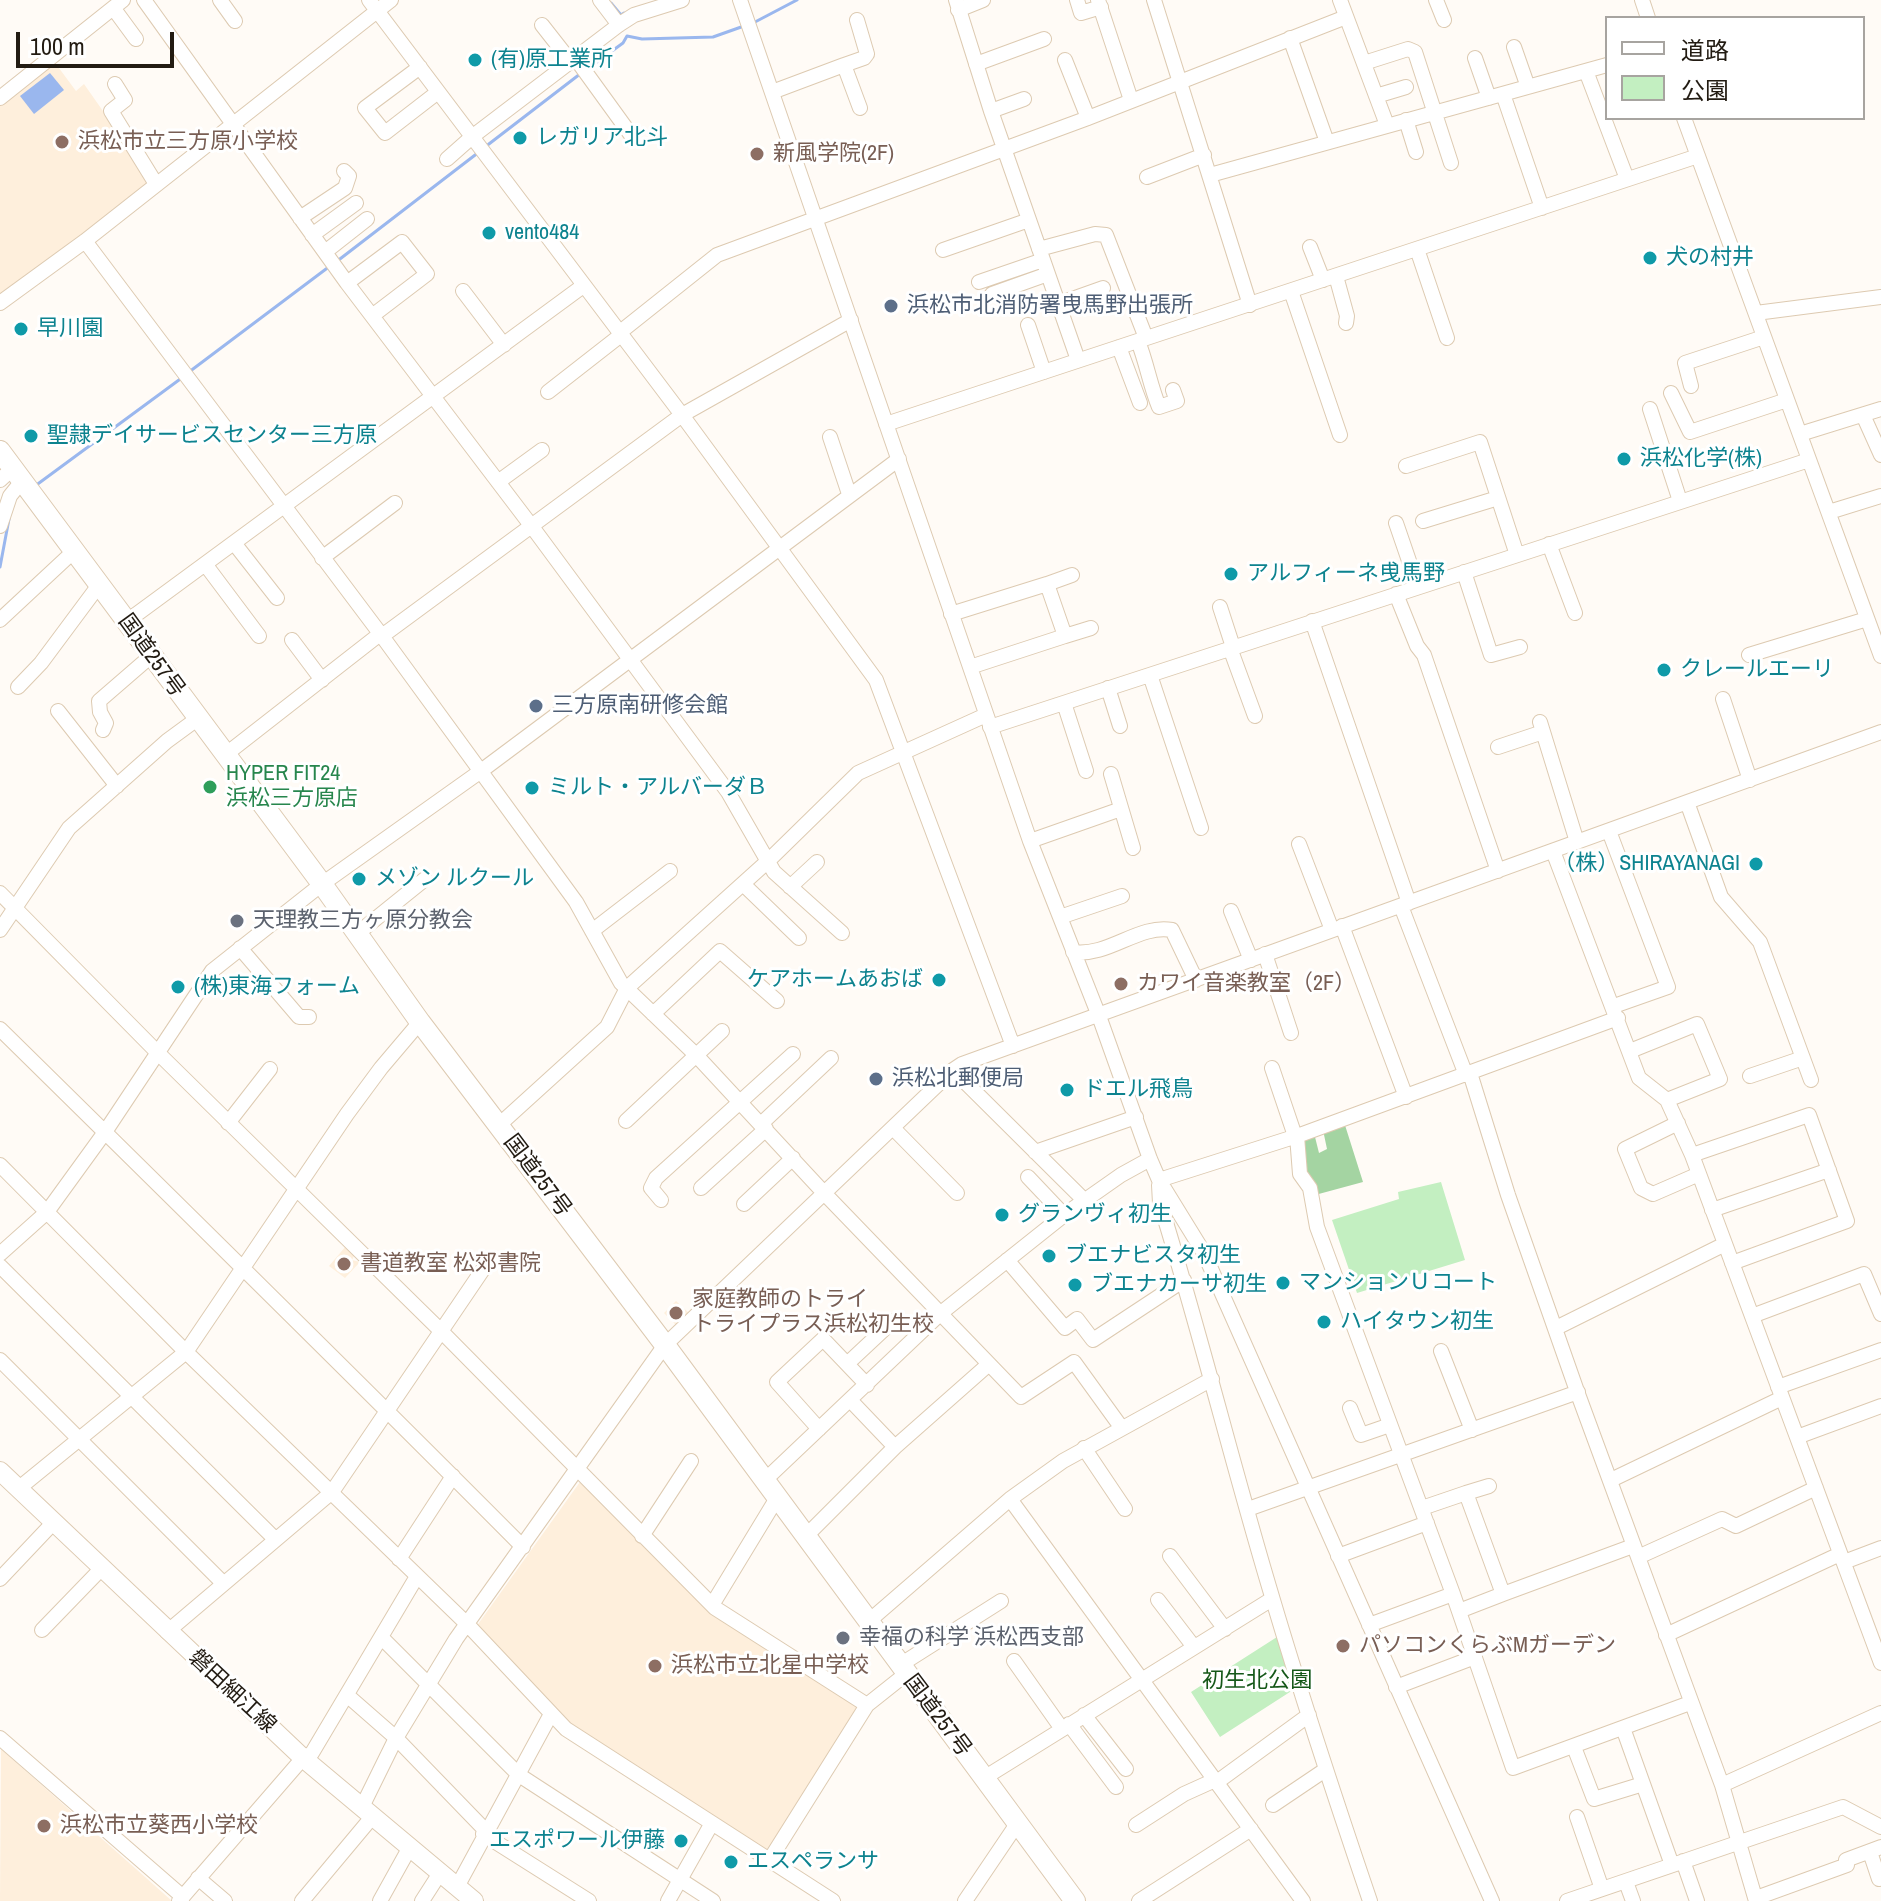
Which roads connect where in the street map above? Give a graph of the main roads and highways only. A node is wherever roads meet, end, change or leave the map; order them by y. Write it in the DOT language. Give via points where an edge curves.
graph roads {
  1 [pos="0,451"];
  2 [pos="19,483"];
  3 [pos="0,1471"];
  4 [pos="474,1901"];
  5 [pos="1075,1901"];
  1 -- 2 [label="highway, 国道257号"];
  2 -- 5 [label="highway, 国道257号"];
  3 -- 4 [label="main road, 磐田細江線" via="303,1758"];
}
